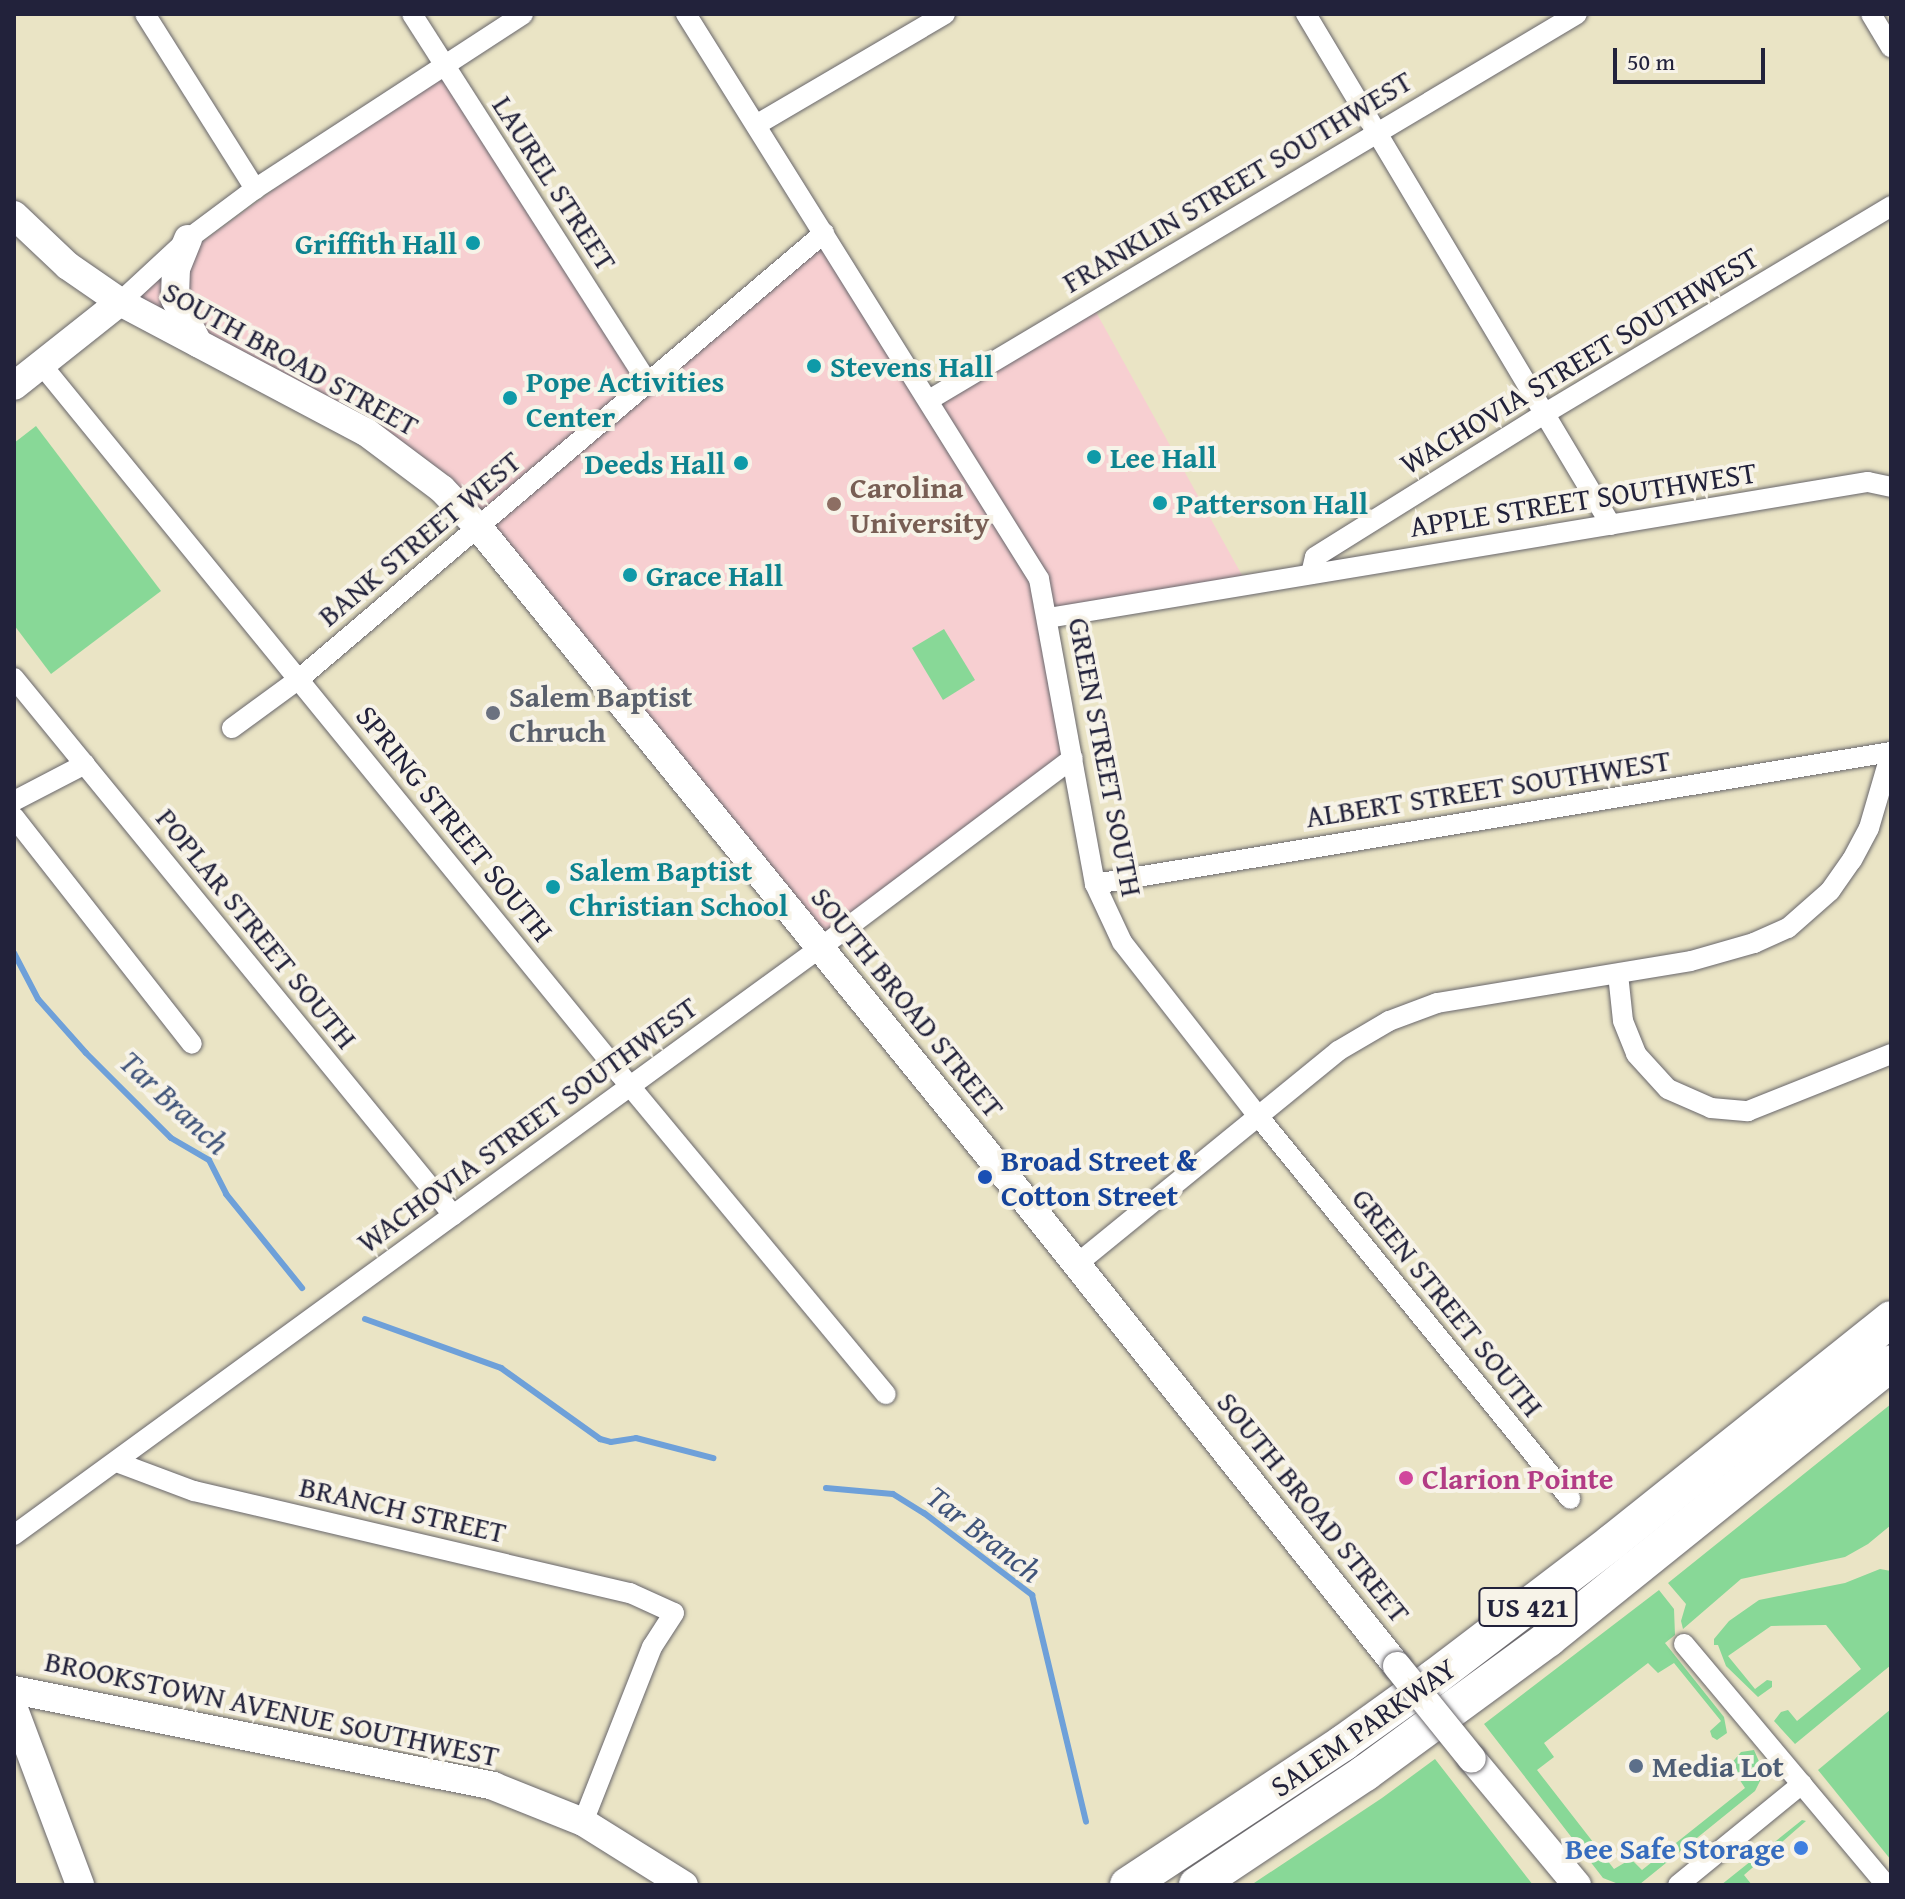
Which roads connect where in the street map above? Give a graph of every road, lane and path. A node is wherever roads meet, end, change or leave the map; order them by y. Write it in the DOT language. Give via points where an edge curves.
graph roads {
  1 [pos="145,14"];
  2 [pos="412,14"];
  3 [pos="523,14"];
  4 [pos="686,14"];
  5 [pos="945,14"];
  6 [pos="1306,14"];
  7 [pos="1577,14"];
  8 [pos="1871,14"];
  9 [pos="1891,47"];
  10 [pos="444,65"];
  11 [pos="756,125"];
  12 [pos="1378,131"];
  13 [pos="255,189"];
  14 [pos="1891,206"];
  15 [pos="14,215"];
  16 [pos="824,233"];
  17 [pos="188,239"];
  18 [pos="120,302"];
  19 [pos="199,344"];
  20 [pos="41,364"];
  21 [pos="648,383"];
  22 [pos="14,386"];
  23 [pos="929,400"];
  24 [pos="1544,414"];
  25 [pos="1891,487"];
  26 [pos="1611,525"];
  27 [pos="479,528"];
  28 [pos="1311,574"];
  29 [pos="1048,618"];
  30 [pos="14,678"];
  31 [pos="299,679"];
  32 [pos="232,728"];
  33 [pos="1891,752"];
  34 [pos="1073,758"];
  35 [pos="85,764"];
  36 [pos="14,801"];
  37 [pos="14,817"];
  38 [pos="1095,884"];
  39 [pos="820,948"];
  40 [pos="1618,974"];
  41 [pos="192,1044"];
  42 [pos="1891,1054"];
  43 [pos="630,1086"];
  44 [pos="1258,1116"];
  45 [pos="453,1215"];
  46 [pos="1077,1264"];
  47 [pos="1891,1319"];
  48 [pos="1891,1363"];
  49 [pos="886,1394"];
  50 [pos="119,1463"];
  51 [pos="1570,1499"];
  52 [pos="14,1535"];
  53 [pos="1684,1644"];
  54 [pos="14,1690"];
  55 [pos="14,1709"];
  56 [pos="1802,1784"];
  57 [pos="583,1822"];
  58 [pos="80,1885"];
  59 [pos="684,1885"];
  60 [pos="1128,1885"];
  61 [pos="1197,1885"];
  62 [pos="1577,1885"];
  63 [pos="1678,1885"];
  64 [pos="1886,1885"];
  1 -- 13 [label="street"];
  2 -- 10 [label="street, LAUREL STREET"];
  3 -- 10 [label="street"];
  4 -- 11 [label="street, GREEN STREET SOUTH"];
  5 -- 11 [label="street"];
  6 -- 12 [label="street"];
  7 -- 12 [label="street, FRANKLIN STREET SOUTHWEST"];
  8 -- 9 [label="street"];
  10 -- 13 [label="street"];
  10 -- 21 [label="street, LAUREL STREET"];
  11 -- 16 [label="street, GREEN STREET SOUTH"];
  12 -- 23 [label="street, FRANKLIN STREET SOUTHWEST"];
  12 -- 24 [label="street"];
  13 -- 17 [label="street"];
  14 -- 24 [label="street, WACHOVIA STREET SOUTHWEST"];
  15 -- 18 [label="street, SOUTH BROAD STREET" via="68,266"];
  16 -- 21 [label="street, BANK STREET WEST"];
  16 -- 23 [label="street, GREEN STREET SOUTH"];
  17 -- 18 [label="street"];
  17 -- 19 [label="street" via="176,268 175,299"];
  18 -- 19 [label="street, SOUTH BROAD STREET"];
  18 -- 20 [label="street"];
  19 -- 27 [label="street, SOUTH BROAD STREET" via="397,452"];
  20 -- 22 [label="street"];
  20 -- 31 [label="street, SPRING STREET SOUTH"];
  21 -- 27 [label="street, BANK STREET WEST"];
  23 -- 29 [label="street, GREEN STREET SOUTH" via="1030,560"];
  24 -- 26 [label="street"];
  24 -- 28 [label="street, WACHOVIA STREET SOUTHWEST" via="1315,557"];
  25 -- 26 [label="street, APPLE STREET SOUTHWEST" via="1868,482"];
  26 -- 28 [label="street, APPLE STREET SOUTHWEST"];
  27 -- 31 [label="street, BANK STREET WEST"];
  27 -- 39 [label="street, SOUTH BROAD STREET"];
  28 -- 29 [label="street, APPLE STREET SOUTHWEST"];
  29 -- 34 [label="street, GREEN STREET SOUTH"];
  30 -- 35 [label="street, POPLAR STREET SOUTH"];
  31 -- 32 [label="street, BANK STREET WEST"];
  31 -- 43 [label="street, SPRING STREET SOUTH"];
  33 -- 38 [label="street, ALBERT STREET SOUTHWEST"];
  33 -- 40 [label="street" via="1869,828 1852,860 1810,911 1754,943"];
  34 -- 38 [label="street, GREEN STREET SOUTH"];
  34 -- 39 [label="street, WACHOVIA STREET SOUTHWEST"];
  35 -- 36 [label="street"];
  35 -- 45 [label="street, POPLAR STREET SOUTH"];
  37 -- 41 [label="street"];
  38 -- 44 [label="street, GREEN STREET SOUTH" via="1110,922 1137,963"];
  39 -- 43 [label="street, WACHOVIA STREET SOUTHWEST"];
  39 -- 46 [label="street, SOUTH BROAD STREET"];
  40 -- 42 [label="street" via="1623,1021 1636,1054 1668,1089 1711,1108 1748,1111"];
  40 -- 44 [label="street" via="1437,1003 1389,1021 1338,1051"];
  43 -- 45 [label="street, WACHOVIA STREET SOUTHWEST"];
  43 -- 49 [label="street, SPRING STREET SOUTH"];
  44 -- 46 [label="street"];
  44 -- 51 [label="street, GREEN STREET SOUTH"];
  45 -- 50 [label="street, WACHOVIA STREET SOUTHWEST"];
  46 -- 62 [label="street, SOUTH BROAD STREET, bridge"];
  47 -- 60 [label="highway, SALEM PARKWAY / US 421" via="1435,1677"];
  48 -- 61 [label="highway, SALEM PARKWAY / US 421" via="1514,1665"];
  50 -- 52 [label="street, WACHOVIA STREET SOUTHWEST"];
  50 -- 57 [label="street, BRANCH STREET" via="194,1491 630,1593 674,1613 652,1647"];
  53 -- 56 [label="street"];
  54 -- 57 [label="street, BROOKSTOWN AVENUE SOUTHWEST" via="452,1776"];
  55 -- 58 [label="street"];
  56 -- 63 [label="street"];
  56 -- 64 [label="street"];
  57 -- 59 [label="street, BROOKSTOWN AVENUE SOUTHWEST"];
}
